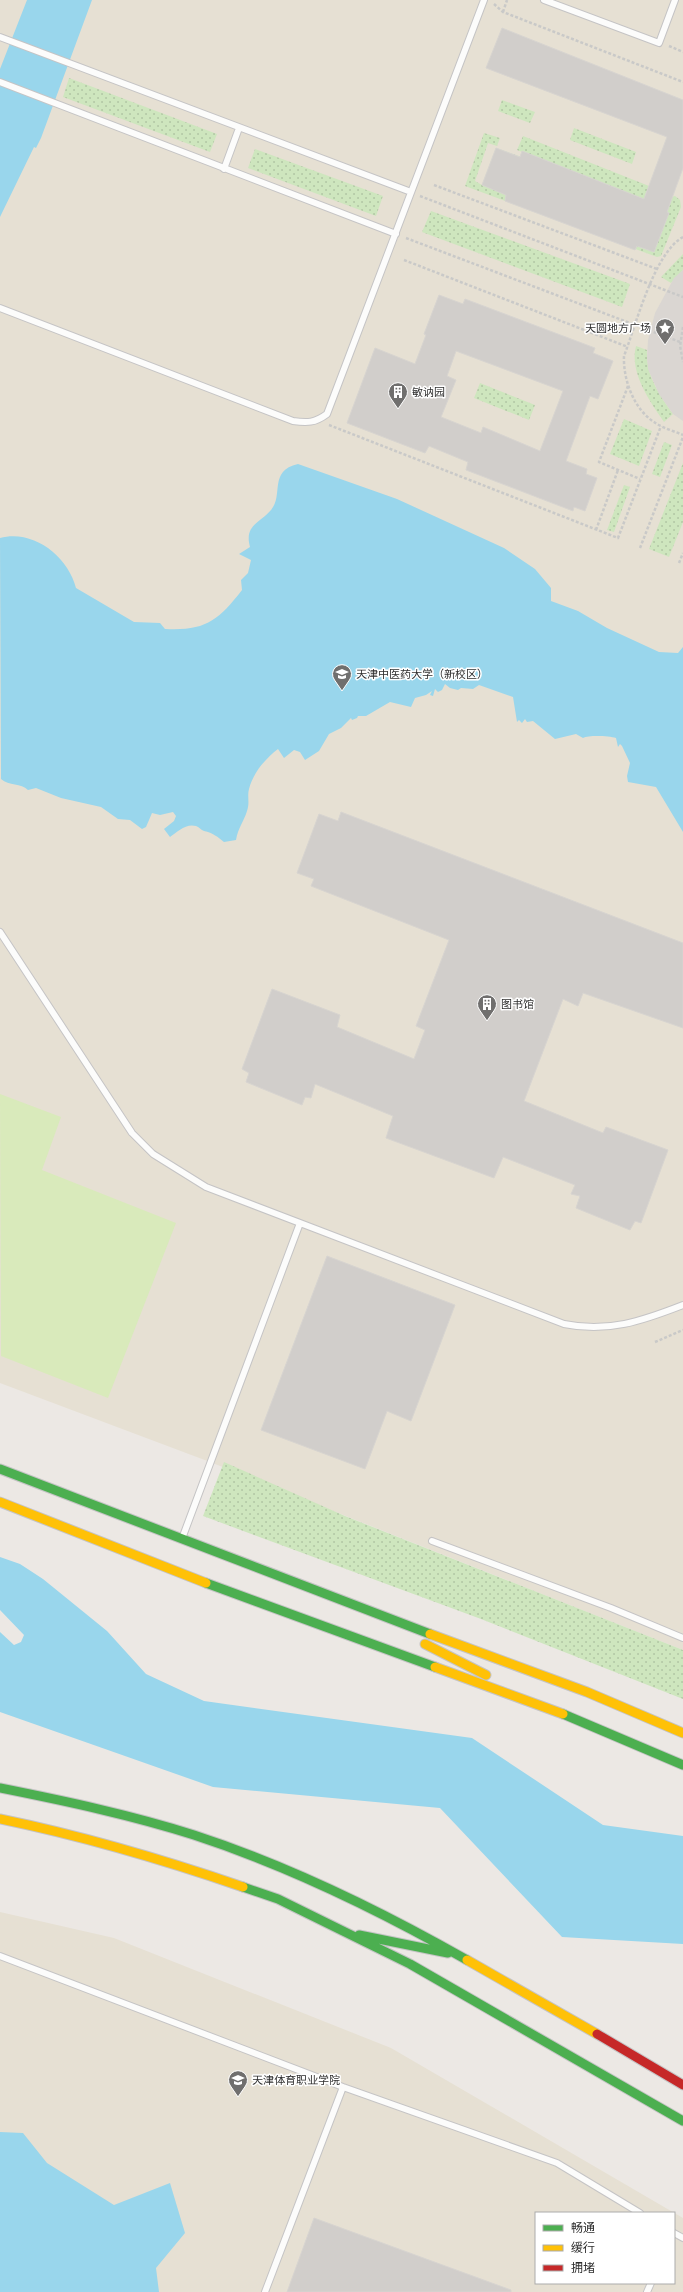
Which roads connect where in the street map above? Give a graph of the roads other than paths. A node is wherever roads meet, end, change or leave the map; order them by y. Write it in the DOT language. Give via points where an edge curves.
graph roads {
  1 [pos="484,0"];
  2 [pos="544,0"];
  3 [pos="675,0"];
  4 [pos="0,37"];
  5 [pos="0,82"];
  6 [pos="239,128"];
  7 [pos="224,168"];
  8 [pos="411,192"];
  9 [pos="396,234"];
  10 [pos="0,308"];
  11 [pos="0,932"];
  12 [pos="300,1223"];
  13 [pos="683,1305"];
  14 [pos="0,1469"];
  15 [pos="0,1502"];
  16 [pos="181,1540"];
  17 [pos="432,1541"];
  18 [pos="335,1599"];
  19 [pos="683,1638"];
  20 [pos="559,1712"];
  21 [pos="683,1733"];
  22 [pos="683,1765"];
  23 [pos="0,1788"];
  24 [pos="0,1819"];
  25 [pos="343,1931"];
  26 [pos="456,1955"];
  27 [pos="0,1956"];
  28 [pos="683,2085"];
  29 [pos="343,2087"];
  30 [pos="683,2121"];
  31 [pos="638,2212"];
  32 [pos="265,2292"];
  1 -- 8 [label="lane"];
  2 -- 3 [label="lane" via="660,42"];
  4 -- 6 [label="lane"];
  5 -- 7 [label="lane"];
  6 -- 7 [label="lane"];
  6 -- 8 [label="lane"];
  7 -- 9 [label="lane"];
  8 -- 9 [label="lane"];
  9 -- 10 [label="lane" via="327,414 318,421 293,421"];
  11 -- 12 [label="lane" via="132,1133 153,1154 206,1187"];
  12 -- 13 [label="lane" via="537,1315 586,1328 610,1328"];
  12 -- 16 [label="lane"];
  14 -- 16 [label="main road"];
  15 -- 20 [label="main road" via="225,1590"];
  16 -- 18 [label="main road"];
  17 -- 19 [label="lane" via="611,1608"];
  18 -- 20 [label="main road"];
  18 -- 21 [label="main road" via="587,1692"];
  20 -- 22 [label="main road"];
  23 -- 26 [label="main road" via="59,1799 220,1844 349,1897"];
  24 -- 25 [label="main road" via="52,1830 178,1865 278,1899"];
  25 -- 26 [label="main road"];
  25 -- 30 [label="main road" via="410,1964"];
  26 -- 28 [label="main road"];
  27 -- 29 [label="lane"];
  29 -- 31 [label="lane" via="557,2163"];
  29 -- 32 [label="lane"];
}
